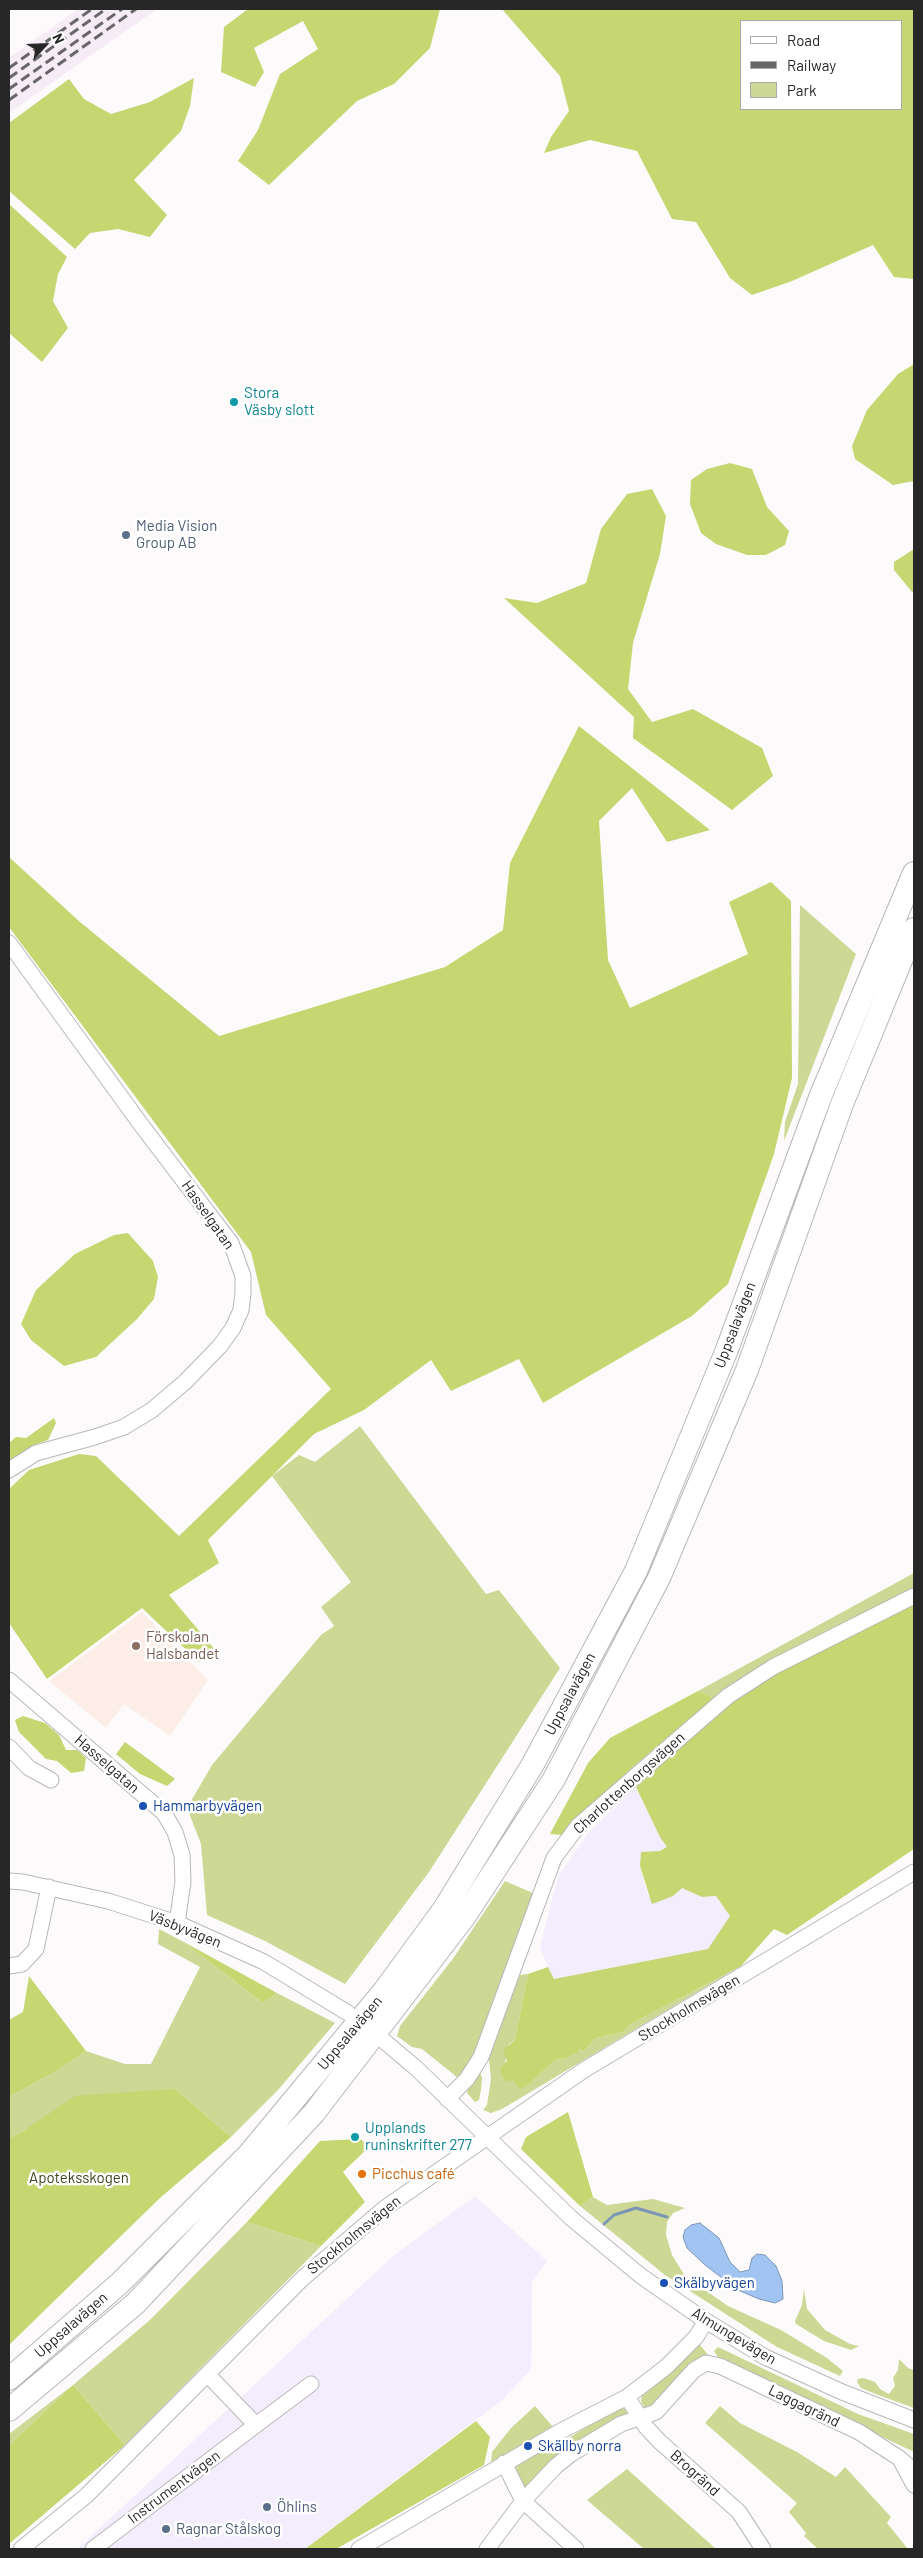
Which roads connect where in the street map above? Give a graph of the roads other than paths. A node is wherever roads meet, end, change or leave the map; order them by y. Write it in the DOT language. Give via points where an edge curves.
graph roads {
  1 [pos="914,872"];
  2 [pos="914,929"];
  3 [pos="9,943"];
  4 [pos="9,1470"];
  5 [pos="914,1596"];
  6 [pos="9,1680"];
  7 [pos="9,1748"];
  8 [pos="51,1780"];
  9 [pos="914,1872"];
  10 [pos="9,1881"];
  11 [pos="49,1887"];
  12 [pos="177,1923"];
  13 [pos="9,1966"];
  14 [pos="348,2014"];
  15 [pos="384,2041"];
  16 [pos="447,2098"];
  17 [pos="485,2137"];
  18 [pos="706,2321"];
  19 [pos="208,2375"];
  20 [pos="9,2378"];
  21 [pos="311,2384"];
  22 [pos="627,2397"];
  23 [pos="9,2410"];
  24 [pos="641,2419"];
  25 [pos="914,2420"];
  26 [pos="256,2425"];
  27 [pos="899,2458"];
  28 [pos="504,2464"];
  29 [pos="914,2471"];
  30 [pos="914,2485"];
  31 [pos="523,2501"];
  32 [pos="21,2549"];
  33 [pos="92,2549"];
  34 [pos="359,2549"];
  35 [pos="487,2549"];
  36 [pos="576,2549"];
  37 [pos="763,2549"];
  1 -- 20 [label="highway, Uppsalavägen" via="821,1095 726,1352 636,1571 533,1764 444,1909 384,1991 249,2154 120,2283"];
  2 -- 23 [label="highway, Uppsalavägen" via="842,1104 747,1370 663,1569 554,1779 465,1916 314,2113 136,2303"];
  3 -- 4 [label="street, Hasselgatan" via="231,1243 241,1268 243,1294 233,1328 220,1346 186,1382 152,1410 124,1427 36,1453"];
  5 -- 16 [label="street, Charlottenborgsvägen" via="772,1667 728,1696 578,1826 554,1858 481,2056"];
  6 -- 12 [label="street, Hasselgatan" via="164,1813 182,1854 183,1882"];
  7 -- 8 [label="street" via="29,1768"];
  9 -- 17 [label="street, Stockholmsvägen" via="584,2070"];
  10 -- 11 [label="street, Väsbyvägen"];
  11 -- 12 [label="street, Väsbyvägen"];
  11 -- 13 [label="street" via="36,1949 22,1964"];
  12 -- 14 [label="street, Väsbyvägen" via="264,1962"];
  15 -- 16 [label="street"];
  16 -- 17 [label="street"];
  17 -- 18 [label="street, Almungevägen" via="571,2218 641,2276"];
  17 -- 19 [label="street, Stockholmsvägen" via="385,2208 303,2278"];
  18 -- 22 [label="street" via="696,2337 666,2367"];
  18 -- 25 [label="street, Almungevägen" via="766,2357"];
  19 -- 26 [label="street"];
  19 -- 32 [label="street, Stockholmsvägen" via="87,2495"];
  21 -- 26 [label="street, Instrumentvägen"];
  22 -- 24 [label="street, Brogränd"];
  22 -- 28 [label="street"];
  24 -- 27 [label="street, Laggagränd" via="656,2412 694,2370 706,2363 720,2366 859,2432"];
  24 -- 31 [label="street" via="621,2424 571,2454"];
  24 -- 37 [label="street, Brogränd" via="660,2441 739,2512"];
  26 -- 33 [label="street, Instrumentvägen"];
  27 -- 29 [label="street, Laggagränd"];
  27 -- 30 [label="street, Laggagränd"];
  28 -- 31 [label="street"];
  28 -- 34 [label="street"];
  31 -- 35 [label="street"];
  31 -- 36 [label="street"];
}
